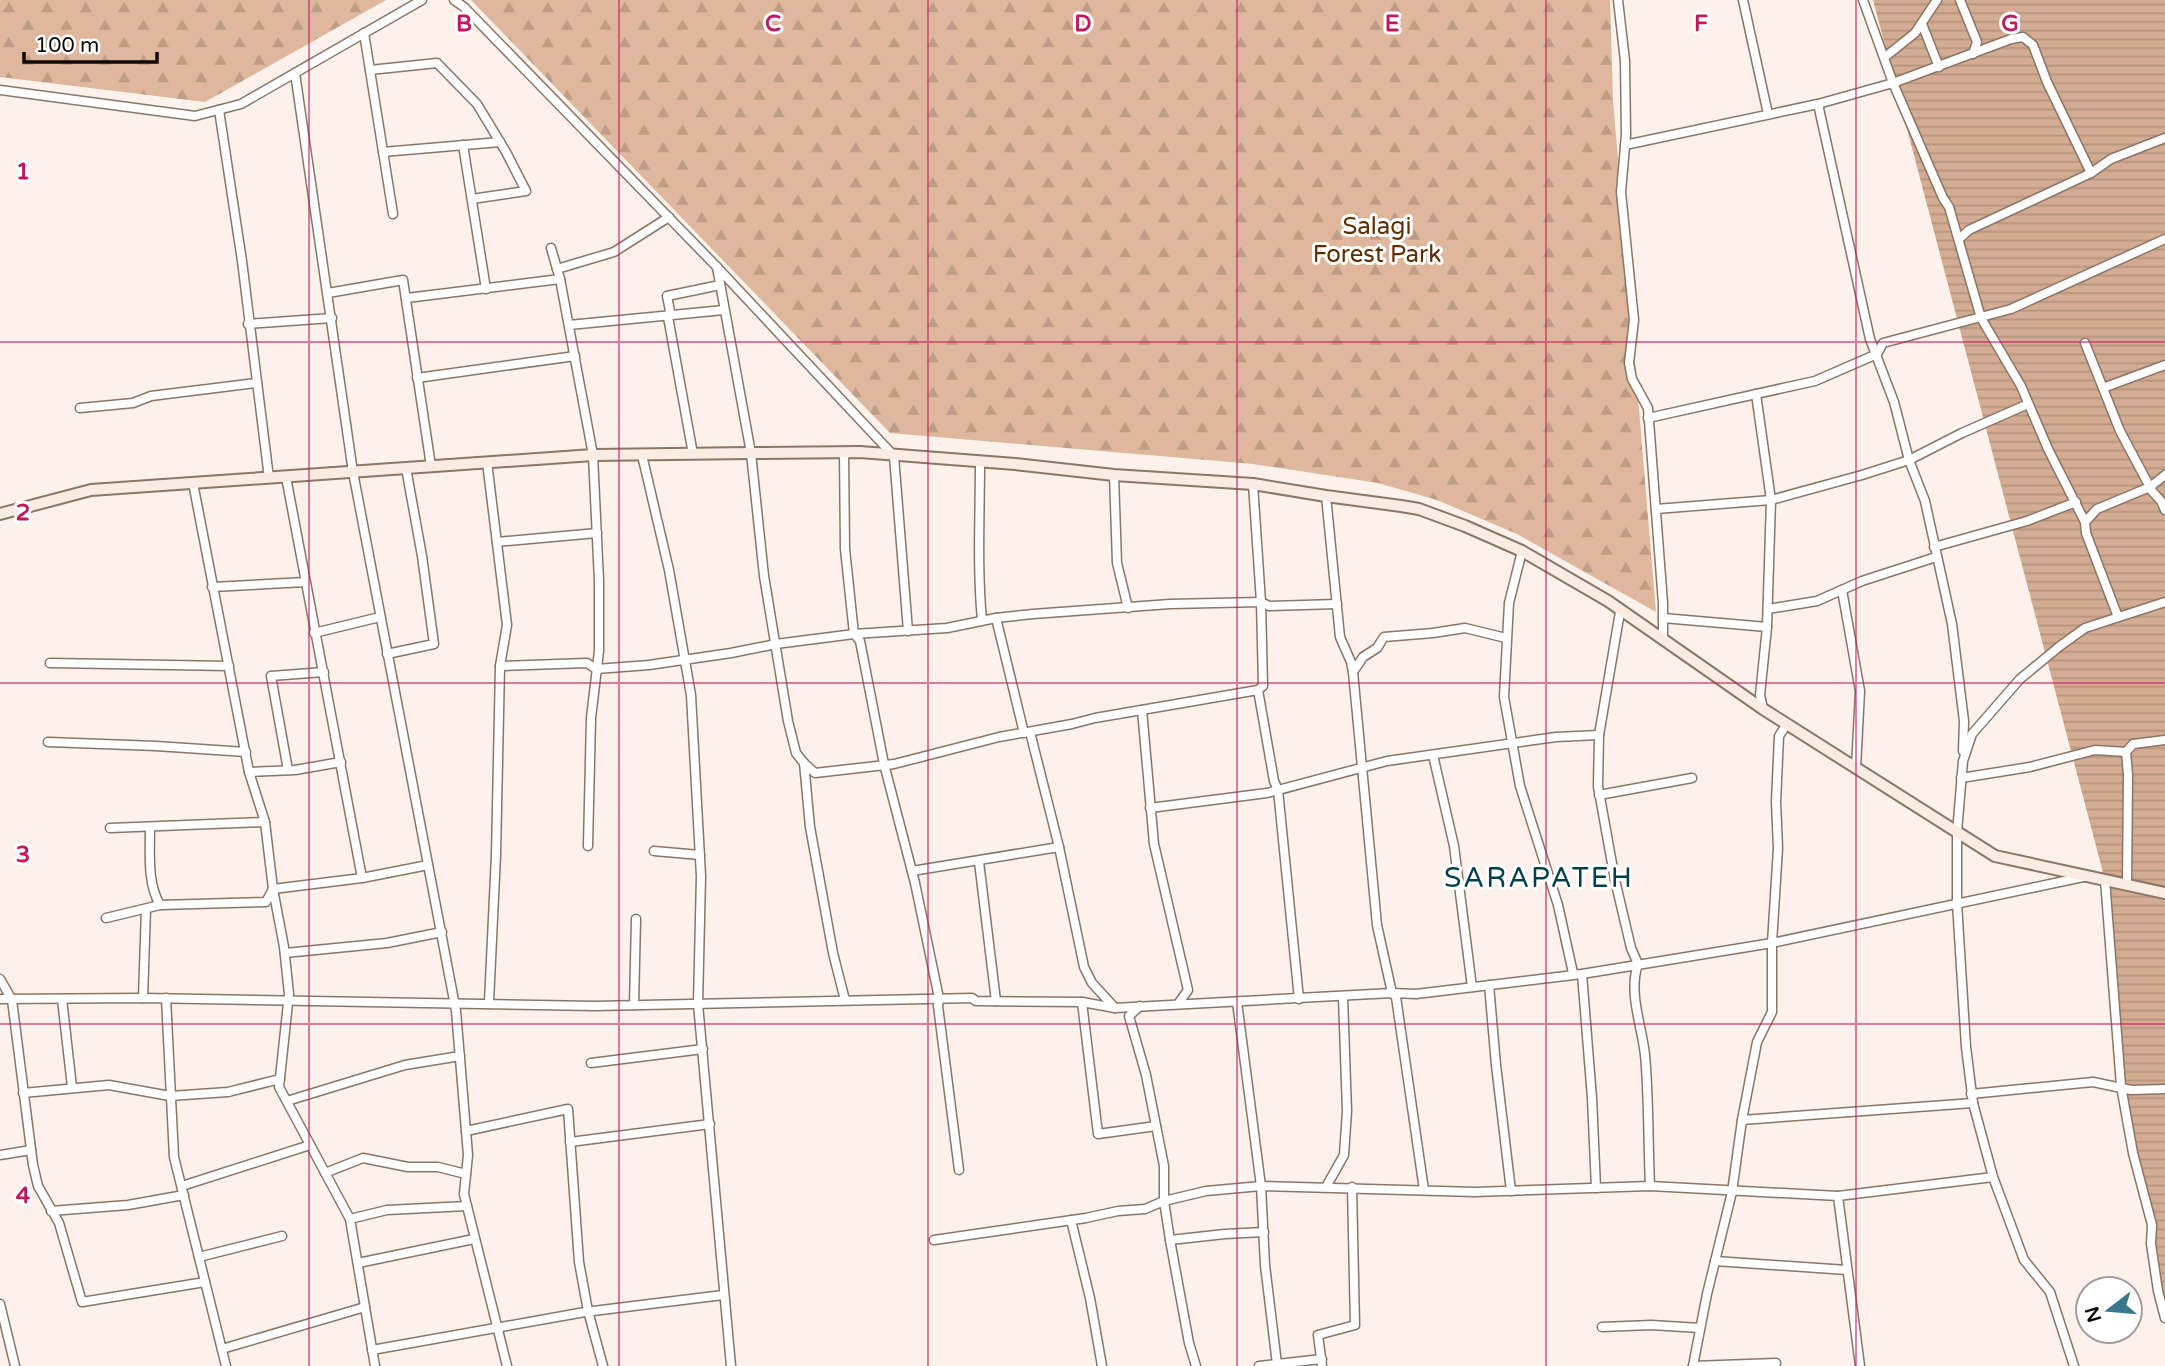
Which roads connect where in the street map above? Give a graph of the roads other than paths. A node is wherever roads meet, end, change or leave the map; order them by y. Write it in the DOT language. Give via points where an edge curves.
graph roads {
  1 [pos="422,0"];
  2 [pos="454,0"];
  3 [pos="1618,0"];
  4 [pos="1743,0"];
  5 [pos="1863,0"];
  6 [pos="1937,0"];
  7 [pos="1960,0"];
  8 [pos="1922,24"];
  9 [pos="364,33"];
  10 [pos="1973,54"];
  11 [pos="1885,57"];
  12 [pos="1939,67"];
  13 [pos="370,70"];
  14 [pos="295,73"];
  15 [pos="1893,83"];
  16 [pos="0,90"];
  17 [pos="1818,104"];
  18 [pos="219,110"];
  19 [pos="1768,114"];
  20 [pos="2165,138"];
  21 [pos="500,142"];
  22 [pos="463,145"];
  23 [pos="1625,145"];
  24 [pos="383,152"];
  25 [pos="2091,173"];
  26 [pos="472,199"];
  27 [pos="393,214"];
  28 [pos="669,217"];
  29 [pos="1959,239"];
  30 [pos="2165,239"];
  31 [pos="551,248"];
  32 [pos="716,265"];
  33 [pos="557,269"];
  34 [pos="560,279"];
  35 [pos="720,285"];
  36 [pos="486,289"];
  37 [pos="328,293"];
  38 [pos="407,298"];
  39 [pos="724,310"];
  40 [pos="668,317"];
  41 [pos="331,318"];
  42 [pos="1980,318"];
  43 [pos="248,324"];
  44 [pos="569,325"];
  45 [pos="2085,343"];
  46 [pos="1877,354"];
  47 [pos="575,356"];
  48 [pos="2165,365"];
  49 [pos="417,378"];
  50 [pos="256,383"];
  51 [pos="2103,388"];
  52 [pos="1756,394"];
  53 [pos="2028,404"];
  54 [pos="80,408"];
  55 [pos="1648,418"];
  56 [pos="844,452"];
  57 [pos="751,453"];
  58 [pos="693,454"];
  59 [pos="593,455"];
  60 [pos="642,455"];
  61 [pos="894,456"];
  62 [pos="1909,460"];
  63 [pos="979,461"];
  64 [pos="487,462"];
  65 [pos="431,467"];
  66 [pos="405,468"];
  67 [pos="353,472"];
  68 [pos="1114,475"];
  69 [pos="2165,475"];
  70 [pos="286,477"];
  71 [pos="269,478"];
  72 [pos="193,483"];
  73 [pos="1253,484"];
  74 [pos="2150,487"];
  75 [pos="1326,496"];
  76 [pos="1771,500"];
  77 [pos="2076,502"];
  78 [pos="1656,509"];
  79 [pos="2165,510"];
  80 [pos="0,514"];
  81 [pos="2085,522"];
  82 [pos="597,533"];
  83 [pos="497,542"];
  84 [pos="1934,547"];
  85 [pos="1522,551"];
  86 [pos="1936,557"];
  87 [pos="305,582"];
  88 [pos="212,587"];
  89 [pos="1842,590"];
  90 [pos="1261,602"];
  91 [pos="2165,602"];
  92 [pos="1337,604"];
  93 [pos="1128,608"];
  94 [pos="1768,609"];
  95 [pos="1620,612"];
  96 [pos="380,617"];
  97 [pos="2118,617"];
  98 [pos="996,618"];
  99 [pos="1663,618"];
  100 [pos="982,620"];
  101 [pos="1767,626"];
  102 [pos="908,631"];
  103 [pos="314,633"];
  104 [pos="855,634"];
  105 [pos="1506,638"];
  106 [pos="1663,638"];
  107 [pos="776,644"];
  108 [pos="387,654"];
  109 [pos="684,658"];
  110 [pos="50,663"];
  111 [pos="229,666"];
  112 [pos="500,666"];
  113 [pos="596,668"];
  114 [pos="324,672"];
  115 [pos="1353,672"];
  116 [pos="1258,690"];
  117 [pos="1763,709"];
  118 [pos="1142,710"];
  119 [pos="1787,724"];
  120 [pos="1027,732"];
  121 [pos="1599,736"];
  122 [pos="2165,740"];
  123 [pos="48,742"];
  124 [pos="1511,744"];
  125 [pos="246,752"];
  126 [pos="2126,752"];
  127 [pos="1433,755"];
  128 [pos="1963,761"];
  129 [pos="341,762"];
  130 [pos="804,763"];
  131 [pos="884,764"];
  132 [pos="1856,768"];
  133 [pos="1362,769"];
  134 [pos="288,770"];
  135 [pos="249,772"];
  136 [pos="1692,778"];
  137 [pos="1961,778"];
  138 [pos="1278,790"];
  139 [pos="1599,795"];
  140 [pos="1150,808"];
  141 [pos="265,822"];
  142 [pos="150,827"];
  143 [pos="110,828"];
  144 [pos="1957,832"];
  145 [pos="588,846"];
  146 [pos="1059,848"];
  147 [pos="654,851"];
  148 [pos="700,855"];
  149 [pos="979,862"];
  150 [pos="428,865"];
  151 [pos="912,871"];
  152 [pos="2086,876"];
  153 [pos="362,878"];
  154 [pos="2105,880"];
  155 [pos="2127,885"];
  156 [pos="273,889"];
  157 [pos="2165,893"];
  158 [pos="1957,902"];
  159 [pos="160,905"];
  160 [pos="146,909"];
  161 [pos="106,918"];
  162 [pos="636,919"];
  163 [pos="442,932"];
  164 [pos="1772,943"];
  165 [pos="285,953"];
  166 [pos="1638,964"];
  167 [pos="1577,973"];
  168 [pos="0,979"];
  169 [pos="1489,985"];
  170 [pos="1472,987"];
  171 [pos="1392,993"];
  172 [pos="1343,997"];
  173 [pos="143,998"];
  174 [pos="166,998"];
  175 [pos="939,998"];
  176 [pos="0,999"];
  177 [pos="62,999"];
  178 [pos="1299,999"];
  179 [pos="12,1000"];
  180 [pos="288,1000"];
  181 [pos="845,1000"];
  182 [pos="996,1001"];
  183 [pos="454,1002"];
  184 [pos="489,1002"];
  185 [pos="1082,1002"];
  186 [pos="1237,1002"];
  187 [pos="698,1004"];
  188 [pos="1178,1004"];
  189 [pos="634,1005"];
  190 [pos="1140,1006"];
  191 [pos="1115,1008"];
  192 [pos="702,1049"];
  193 [pos="460,1056"];
  194 [pos="591,1063"];
  195 [pos="280,1079"];
  196 [pos="2121,1086"];
  197 [pos="72,1087"];
  198 [pos="2165,1089"];
  199 [pos="23,1093"];
  200 [pos="170,1097"];
  201 [pos="1972,1098"];
  202 [pos="287,1101"];
  203 [pos="1742,1120"];
  204 [pos="710,1124"];
  205 [pos="1156,1126"];
  206 [pos="466,1131"];
  207 [pos="570,1142"];
  208 [pos="310,1145"];
  209 [pos="31,1150"];
  210 [pos="0,1156"];
  211 [pos="959,1170"];
  212 [pos="325,1173"];
  213 [pos="466,1174"];
  214 [pos="1993,1177"];
  215 [pos="1261,1186"];
  216 [pos="1650,1186"];
  217 [pos="1326,1187"];
  218 [pos="1352,1187"];
  219 [pos="1596,1188"];
  220 [pos="183,1190"];
  221 [pos="1424,1190"];
  222 [pos="1511,1191"];
  223 [pos="1732,1192"];
  224 [pos="1838,1196"];
  225 [pos="1164,1201"];
  226 [pos="467,1206"];
  227 [pos="51,1211"];
  228 [pos="350,1219"];
  229 [pos="1071,1220"];
  230 [pos="1264,1232"];
  231 [pos="282,1236"];
  232 [pos="474,1239"];
  233 [pos="934,1240"];
  234 [pos="1170,1240"];
  235 [pos="199,1257"];
  236 [pos="1715,1261"];
  237 [pos="358,1264"];
  238 [pos="1847,1270"];
  239 [pos="205,1282"];
  240 [pos="723,1295"];
  241 [pos="0,1304"];
  242 [pos="365,1307"];
  243 [pos="588,1311"];
  244 [pos="2165,1318"];
  245 [pos="498,1327"];
  246 [pos="1602,1327"];
  247 [pos="1700,1328"];
  248 [pos="222,1349"];
  249 [pos="372,1350"];
  250 [pos="1322,1363"];
  251 [pos="1776,1363"];
  252 [pos="1278,1364"];
  253 [pos="15,1366"];
  254 [pos="226,1366"];
  255 [pos="374,1366"];
  256 [pos="507,1366"];
  257 [pos="603,1366"];
  258 [pos="731,1366"];
  259 [pos="1102,1366"];
  260 [pos="1196,1366"];
  261 [pos="1259,1366"];
  262 [pos="1693,1366"];
  263 [pos="1860,1366"];
  264 [pos="2074,1366"];
  1 -- 9 [label="street"];
  2 -- 28 [label="street"];
  3 -- 23 [label="street" via="1625,61"];
  4 -- 19 [label="street"];
  5 -- 11 [label="street"];
  6 -- 8 [label="street"];
  7 -- 10 [label="street" via="1977,42"];
  8 -- 11 [label="street"];
  8 -- 12 [label="street"];
  9 -- 13 [label="street"];
  9 -- 14 [label="street"];
  10 -- 12 [label="street"];
  10 -- 25 [label="street" via="2023,37 2033,45"];
  11 -- 15 [label="street"];
  12 -- 15 [label="street"];
  13 -- 21 [label="street" via="437,63 477,104"];
  13 -- 24 [label="street"];
  14 -- 18 [label="street" via="241,104"];
  14 -- 37 [label="street"];
  15 -- 17 [label="street"];
  15 -- 29 [label="street" via="1950,207"];
  16 -- 18 [label="street" via="195,116"];
  17 -- 19 [label="street"];
  17 -- 46 [label="street"];
  18 -- 43 [label="street"];
  19 -- 23 [label="street"];
  20 -- 25 [label="street" via="2111,159"];
  21 -- 22 [label="street"];
  21 -- 26 [label="street" via="526,191"];
  22 -- 24 [label="street"];
  22 -- 26 [label="street"];
  23 -- 55 [label="street" via="1620,192 1634,320 1629,363"];
  24 -- 27 [label="street"];
  25 -- 29 [label="street" via="1969,230"];
  26 -- 36 [label="street"];
  28 -- 32 [label="street"];
  28 -- 33 [label="street" via="614,252"];
  29 -- 42 [label="street"];
  30 -- 42 [label="street" via="2011,309"];
  31 -- 33 [label="street"];
  32 -- 35 [label="street"];
  32 -- 61 [label="street"];
  33 -- 34 [label="street"];
  34 -- 36 [label="street"];
  34 -- 44 [label="street"];
  35 -- 39 [label="street"];
  35 -- 40 [label="street" via="667,296"];
  36 -- 38 [label="street"];
  37 -- 38 [label="street" via="403,279"];
  37 -- 41 [label="street"];
  38 -- 49 [label="street"];
  39 -- 40 [label="street"];
  39 -- 57 [label="street"];
  40 -- 44 [label="street"];
  40 -- 58 [label="street"];
  41 -- 43 [label="street"];
  41 -- 67 [label="street"];
  42 -- 46 [label="street" via="1883,343"];
  42 -- 53 [label="street"];
  43 -- 50 [label="street"];
  44 -- 47 [label="street"];
  45 -- 51 [label="street"];
  46 -- 52 [label="street" via="1815,382"];
  46 -- 62 [label="street"];
  47 -- 49 [label="street"];
  47 -- 59 [label="street"];
  48 -- 51 [label="street"];
  49 -- 65 [label="street"];
  50 -- 54 [label="street"];
  50 -- 71 [label="street"];
  51 -- 74 [label="street"];
  52 -- 55 [label="street"];
  52 -- 76 [label="street"];
  53 -- 62 [label="street"];
  53 -- 77 [label="street"];
  55 -- 78 [label="street"];
  56 -- 57 [label="street"];
  56 -- 61 [label="street"];
  56 -- 104 [label="street" via="845,549"];
  57 -- 58 [label="street"];
  57 -- 107 [label="street"];
  58 -- 60 [label="street"];
  59 -- 60 [label="street"];
  59 -- 64 [label="street"];
  59 -- 82 [label="street"];
  60 -- 109 [label="street"];
  61 -- 63 [label="street"];
  61 -- 102 [label="street"];
  62 -- 76 [label="street"];
  62 -- 84 [label="street" via="1925,501"];
  63 -- 68 [label="street"];
  63 -- 100 [label="street"];
  64 -- 65 [label="street"];
  64 -- 83 [label="street"];
  65 -- 66 [label="street"];
  66 -- 67 [label="street"];
  66 -- 108 [label="street" via="434,644"];
  67 -- 70 [label="street"];
  67 -- 96 [label="street"];
  68 -- 73 [label="street"];
  68 -- 93 [label="street" via="1117,563"];
  69 -- 74 [label="street"];
  70 -- 71 [label="street"];
  70 -- 87 [label="street"];
  71 -- 72 [label="street"];
  72 -- 80 [label="street" via="91,490"];
  72 -- 88 [label="street"];
  73 -- 75 [label="street"];
  73 -- 90 [label="street"];
  74 -- 79 [label="street"];
  74 -- 81 [label="street" via="2097,509"];
  75 -- 85 [label="street" via="1419,509"];
  75 -- 92 [label="street"];
  76 -- 78 [label="street"];
  76 -- 94 [label="street"];
  77 -- 81 [label="street"];
  77 -- 84 [label="street"];
  78 -- 99 [label="street"];
  81 -- 97 [label="street"];
  82 -- 83 [label="street"];
  82 -- 113 [label="street"];
  83 -- 112 [label="street" via="507,625"];
  84 -- 86 [label="street"];
  85 -- 95 [label="street"];
  85 -- 105 [label="street"];
  86 -- 89 [label="street"];
  86 -- 128 [label="street" via="1960,680"];
  87 -- 88 [label="street"];
  87 -- 103 [label="street"];
  88 -- 111 [label="street"];
  89 -- 94 [label="street" via="1816,601"];
  89 -- 132 [label="street" via="1860,691"];
  90 -- 92 [label="street" via="1269,606"];
  90 -- 93 [label="street"];
  90 -- 116 [label="street" via="1263,686"];
  91 -- 97 [label="street"];
  92 -- 115 [label="street" via="1340,637"];
  93 -- 98 [label="street"];
  94 -- 101 [label="street"];
  95 -- 106 [label="street"];
  95 -- 121 [label="street"];
  96 -- 103 [label="street"];
  96 -- 108 [label="street"];
  97 -- 128 [label="street" via="2085,628 2020,680 1972,734"];
  98 -- 100 [label="street"];
  98 -- 120 [label="street"];
  99 -- 101 [label="street"];
  99 -- 106 [label="street"];
  100 -- 102 [label="street"];
  101 -- 117 [label="street" via="1760,695"];
  102 -- 104 [label="street"];
  103 -- 114 [label="street"];
  104 -- 107 [label="street"];
  104 -- 131 [label="street"];
  105 -- 115 [label="street" via="1465,628 1384,636"];
  105 -- 124 [label="street" via="1504,697"];
  106 -- 117 [label="street"];
  107 -- 109 [label="street"];
  107 -- 130 [label="street" via="791,732 796,753"];
  108 -- 150 [label="street"];
  109 -- 113 [label="street"];
  109 -- 148 [label="street" via="691,695"];
  110 -- 111 [label="street"];
  111 -- 125 [label="street"];
  112 -- 113 [label="street" via="587,663"];
  112 -- 184 [label="street"];
  113 -- 145 [label="street"];
  114 -- 129 [label="street"];
  114 -- 134 [label="street" via="271,676"];
  115 -- 133 [label="street"];
  116 -- 118 [label="street"];
  116 -- 138 [label="street"];
  117 -- 119 [label="street"];
  118 -- 120 [label="street"];
  118 -- 140 [label="street"];
  119 -- 132 [label="street"];
  119 -- 164 [label="street" via="1779,736"];
  120 -- 131 [label="street"];
  120 -- 146 [label="street"];
  121 -- 124 [label="street"];
  121 -- 139 [label="street"];
  122 -- 126 [label="street" via="2133,744"];
  123 -- 125 [label="street"];
  124 -- 127 [label="street"];
  124 -- 167 [label="street"];
  125 -- 135 [label="street"];
  126 -- 137 [label="street" via="2095,750"];
  126 -- 155 [label="street"];
  127 -- 133 [label="street"];
  127 -- 170 [label="street" via="1454,846"];
  128 -- 137 [label="street"];
  129 -- 134 [label="street"];
  129 -- 153 [label="street"];
  130 -- 131 [label="street" via="815,773"];
  130 -- 181 [label="street" via="810,827"];
  131 -- 151 [label="street"];
  132 -- 144 [label="street"];
  133 -- 138 [label="street"];
  133 -- 171 [label="street" via="1377,925"];
  134 -- 135 [label="street"];
  135 -- 141 [label="street"];
  136 -- 139 [label="street"];
  137 -- 144 [label="street"];
  138 -- 140 [label="street"];
  138 -- 178 [label="street"];
  139 -- 166 [label="street" via="1615,880"];
  140 -- 188 [label="street" via="1163,889 1188,990"];
  141 -- 142 [label="street"];
  141 -- 156 [label="street"];
  142 -- 143 [label="street"];
  142 -- 159 [label="street" via="150,864"];
  144 -- 152 [label="street" via="1995,856"];
  144 -- 158 [label="street"];
  146 -- 149 [label="street"];
  146 -- 191 [label="street" via="1084,967"];
  147 -- 148 [label="street"];
  148 -- 187 [label="street"];
  149 -- 151 [label="street"];
  149 -- 182 [label="street"];
  150 -- 153 [label="street"];
  150 -- 163 [label="street"];
  151 -- 175 [label="street"];
  152 -- 154 [label="street"];
  152 -- 158 [label="street"];
  153 -- 156 [label="street"];
  154 -- 155 [label="street"];
  154 -- 196 [label="street"];
  155 -- 157 [label="street"];
  156 -- 159 [label="street" via="266,902"];
  156 -- 165 [label="street"];
  158 -- 164 [label="street"];
  158 -- 201 [label="street"];
  159 -- 160 [label="street"];
  160 -- 161 [label="street"];
  160 -- 173 [label="street"];
  162 -- 189 [label="street"];
  163 -- 165 [label="street" via="387,943"];
  163 -- 183 [label="street"];
  164 -- 166 [label="street"];
  164 -- 203 [label="street" via="1772,1012 1758,1042"];
  165 -- 180 [label="street"];
  166 -- 167 [label="street"];
  166 -- 216 [label="street" via="1634,976 1644,1053"];
  167 -- 169 [label="street"];
  167 -- 219 [label="street" via="1592,1098"];
  168 -- 179 [label="street"];
  169 -- 170 [label="street"];
  169 -- 222 [label="street"];
  170 -- 171 [label="street"];
  171 -- 172 [label="street"];
  171 -- 221 [label="street"];
  172 -- 178 [label="street"];
  172 -- 217 [label="street" via="1344,1155"];
  173 -- 174 [label="street"];
  173 -- 177 [label="street"];
  174 -- 180 [label="street"];
  174 -- 200 [label="street"];
  175 -- 181 [label="street"];
  175 -- 182 [label="street"];
  175 -- 211 [label="street"];
  176 -- 179 [label="street"];
  177 -- 179 [label="street"];
  177 -- 197 [label="street"];
  178 -- 186 [label="street"];
  179 -- 199 [label="street"];
  180 -- 183 [label="street"];
  180 -- 195 [label="street"];
  181 -- 187 [label="street"];
  182 -- 185 [label="street"];
  183 -- 184 [label="street"];
  183 -- 193 [label="street"];
  184 -- 189 [label="street"];
  185 -- 191 [label="street"];
  185 -- 205 [label="street" via="1098,1134"];
  186 -- 188 [label="street"];
  186 -- 215 [label="street"];
  187 -- 189 [label="street"];
  187 -- 192 [label="street"];
  188 -- 190 [label="street"];
  190 -- 191 [label="street"];
  190 -- 205 [label="street" via="1129,1016"];
  192 -- 194 [label="street"];
  192 -- 204 [label="street"];
  193 -- 202 [label="street" via="405,1065"];
  193 -- 206 [label="street"];
  195 -- 200 [label="street" via="228,1092"];
  195 -- 202 [label="street"];
  196 -- 198 [label="street"];
  196 -- 201 [label="street" via="2093,1082"];
  196 -- 244 [label="street" via="2152,1226 2154,1268"];
  197 -- 199 [label="street"];
  197 -- 200 [label="street" via="109,1085"];
  199 -- 209 [label="street"];
  200 -- 220 [label="street" via="174,1157"];
  201 -- 203 [label="street"];
  201 -- 214 [label="street"];
  202 -- 208 [label="street"];
  203 -- 223 [label="street"];
  204 -- 207 [label="street"];
  204 -- 240 [label="street"];
  205 -- 225 [label="street" via="1164,1166"];
  206 -- 207 [label="street" via="568,1109"];
  206 -- 213 [label="street"];
  207 -- 243 [label="street" via="579,1262"];
  208 -- 212 [label="street"];
  208 -- 220 [label="street"];
  209 -- 210 [label="street"];
  209 -- 227 [label="street" via="38,1186"];
  212 -- 213 [label="street" via="363,1158"];
  212 -- 228 [label="street"];
  213 -- 226 [label="street"];
  214 -- 224 [label="street"];
  214 -- 264 [label="street" via="2024,1260 2050,1292"];
  215 -- 217 [label="street"];
  215 -- 225 [label="street"];
  215 -- 230 [label="street"];
  216 -- 219 [label="street"];
  216 -- 223 [label="street"];
  217 -- 218 [label="street"];
  218 -- 221 [label="street"];
  218 -- 250 [label="street" via="1355,1325 1318,1335"];
  219 -- 222 [label="street"];
  220 -- 227 [label="street" via="128,1205"];
  220 -- 235 [label="street"];
  221 -- 222 [label="street"];
  223 -- 224 [label="street"];
  223 -- 236 [label="street"];
  224 -- 238 [label="street"];
  225 -- 229 [label="street" via="1145,1209"];
  225 -- 234 [label="street"];
  226 -- 228 [label="street" via="387,1210"];
  226 -- 232 [label="street"];
  227 -- 239 [label="street" via="59,1223 82,1302"];
  228 -- 237 [label="street"];
  229 -- 233 [label="street"];
  229 -- 259 [label="street"];
  230 -- 234 [label="street"];
  230 -- 252 [label="street"];
  231 -- 235 [label="street"];
  232 -- 237 [label="street"];
  232 -- 245 [label="street"];
  234 -- 260 [label="street"];
  235 -- 239 [label="street"];
  236 -- 238 [label="street"];
  236 -- 247 [label="street"];
  237 -- 242 [label="street"];
  238 -- 263 [label="street"];
  239 -- 248 [label="street"];
  240 -- 243 [label="street"];
  240 -- 258 [label="street"];
  241 -- 253 [label="street"];
  242 -- 248 [label="street"];
  242 -- 249 [label="street"];
  243 -- 245 [label="street"];
  243 -- 257 [label="street"];
  245 -- 249 [label="street"];
  245 -- 256 [label="street"];
  246 -- 247 [label="street"];
  247 -- 262 [label="street"];
  248 -- 254 [label="street"];
  249 -- 255 [label="street"];
  250 -- 252 [label="street"];
  251 -- 262 [label="street"];
  252 -- 261 [label="street"];
}
